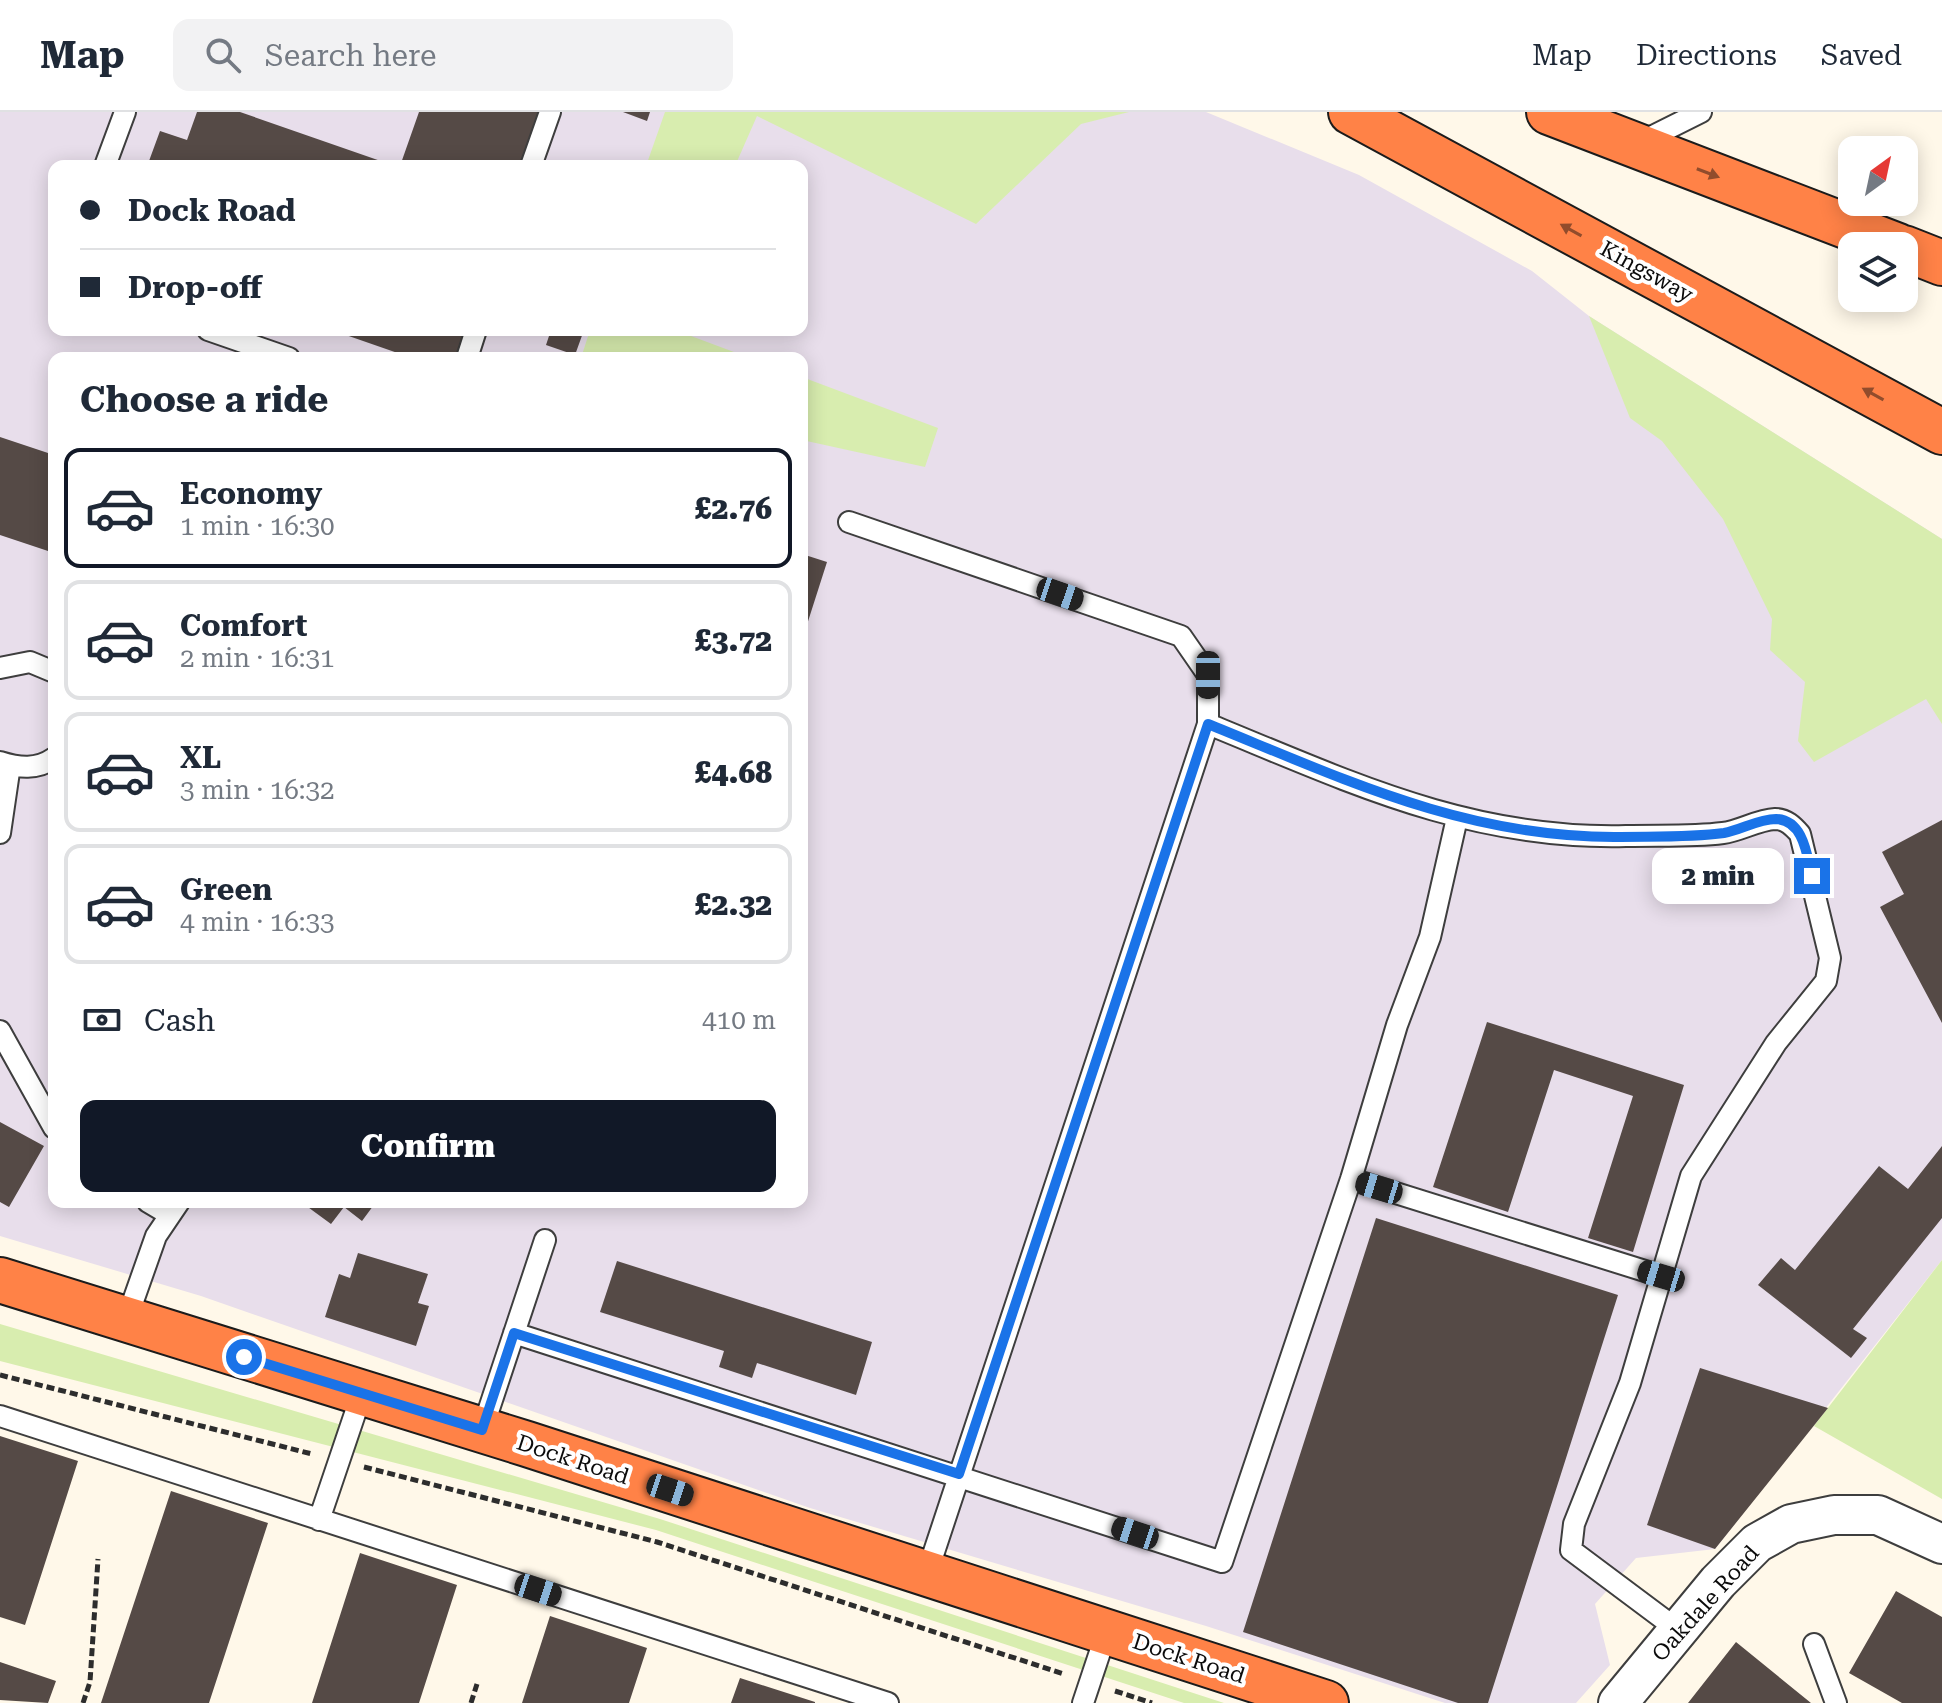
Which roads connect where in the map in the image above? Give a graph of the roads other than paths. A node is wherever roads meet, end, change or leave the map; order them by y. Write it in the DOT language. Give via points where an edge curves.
graph roads {
  1 [pos="125,112"];
  2 [pos="550,112"];
  3 [pos="1317,112"];
  4 [pos="1351,112"];
  5 [pos="1549,112"];
  6 [pos="1701,112"];
  7 [pos="1635,145"];
  8 [pos="1432,155"];
  9 [pos="107,160"];
  10 [pos="533,160"];
  11 [pos="1862,232"];
  12 [pos="1918,254"];
  13 [pos="1942,263"];
  14 [pos="225,336"];
  15 [pos="272,352"];
  16 [pos="1942,432"];
  17 [pos="849,522"];
  18 [pos="0,668"];
  19 [pos="48,670"];
  20 [pos="1208,724"];
  21 [pos="48,761"];
  22 [pos="5,763"];
  23 [pos="1457,818"];
  24 [pos="0,833"];
  25 [pos="0,1031"];
  26 [pos="48,1117"];
  27 [pos="1351,1179"];
  28 [pos="174,1209"];
  29 [pos="545,1240"];
  30 [pos="1661,1276"];
  31 [pos="0,1280"];
  32 [pos="126,1321"];
  33 [pos="514,1333"];
  34 [pos="362,1393"];
  35 [pos="0,1416"];
  36 [pos="482,1430"];
  37 [pos="959,1474"];
  38 [pos="319,1520"];
  39 [pos="1942,1544"];
  40 [pos="927,1573"];
  41 [pos="1678,1630"];
  42 [pos="1107,1631"];
  43 [pos="1814,1644"];
  44 [pos="888,1703"];
  45 [pos="1083,1703"];
  46 [pos="1326,1703"];
  47 [pos="1618,1703"];
  48 [pos="1836,1703"];
  1 -- 9 [label="lane"];
  2 -- 10 [label="lane"];
  3 -- 8 [label="highway"];
  4 -- 8 [label="highway, Kingsway"];
  5 -- 7 [label="highway"];
  6 -- 7 [label="lane"];
  7 -- 11 [label="highway, one-way"];
  16 -- 8 [label="highway, Kingsway, one-way"];
  12 -- 13 [label="highway"];
  14 -- 15 [label="lane"];
  17 -- 20 [label="lane" via="1181,636 1208,675"];
  18 -- 19 [label="lane" via="30,662"];
  20 -- 23 [label="lane" via="1408,805"];
  20 -- 37 [label="lane"];
  21 -- 22 [label="lane" via="33,767"];
  22 -- 24 [label="lane"];
  23 -- 27 [label="lane" via="1430,937 1397,1025"];
  23 -- 30 [label="lane" via="1497,828 1611,837 1726,833 1777,819 1800,834 1830,958 1826,981 1776,1043 1691,1176"];
  25 -- 26 [label="lane"];
  27 -- 30 [label="lane"];
  27 -- 37 [label="lane" via="1222,1562"];
  28 -- 32 [label="lane" via="156,1236"];
  29 -- 33 [label="lane"];
  30 -- 41 [label="lane" via="1630,1383 1574,1524 1571,1550"];
  31 -- 32 [label="highway, Dock Road"];
  32 -- 34 [label="highway, Dock Road"];
  33 -- 36 [label="lane"];
  33 -- 37 [label="lane"];
  34 -- 36 [label="highway, Dock Road"];
  34 -- 38 [label="lane"];
  35 -- 38 [label="lane"];
  36 -- 40 [label="highway, Dock Road"];
  37 -- 40 [label="lane"];
  38 -- 44 [label="lane"];
  39 -- 41 [label="street, Oakdale Road" via="1878,1515 1834,1515 1791,1524 1757,1543"];
  40 -- 42 [label="highway, Dock Road"];
  41 -- 47 [label="street, Oakdale Road"];
  42 -- 45 [label="lane"];
  42 -- 46 [label="highway, Dock Road"];
  43 -- 48 [label="lane"];
}
